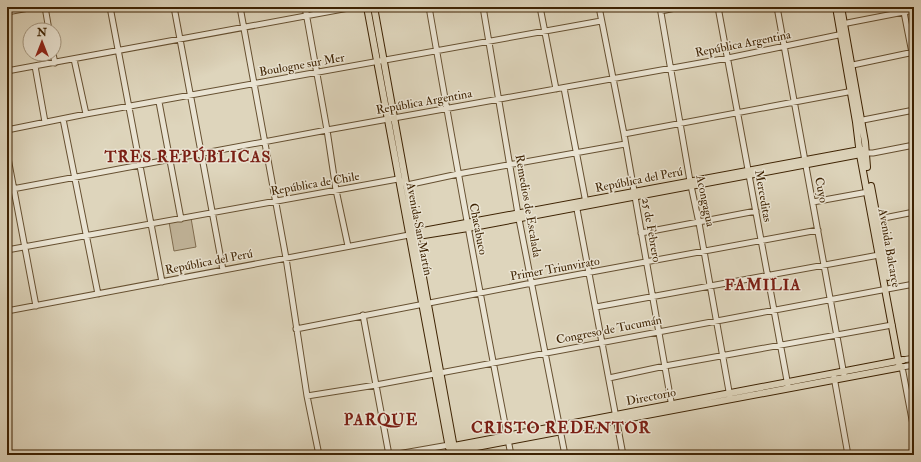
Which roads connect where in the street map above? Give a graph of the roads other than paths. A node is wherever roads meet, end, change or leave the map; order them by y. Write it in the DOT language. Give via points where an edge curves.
graph roads {
  1 [pos="34,7"];
  2 [pos="45,7"];
  3 [pos="110,7"];
  4 [pos="174,7"];
  5 [pos="240,7"];
  6 [pos="305,7"];
  7 [pos="354,7"];
  8 [pos="367,7"];
  9 [pos="374,7"];
  10 [pos="429,7"];
  11 [pos="482,7"];
  12 [pos="540,7"];
  13 [pos="599,7"];
  14 [pos="680,7"];
  15 [pos="718,7"];
  16 [pos="777,7"];
  17 [pos="836,7"];
  18 [pos="840,7"];
  19 [pos="660,9"];
  20 [pos="903,10"];
  21 [pos="914,10"];
  22 [pos="7,12"];
  23 [pos="306,16"];
  24 [pos="601,21"];
  25 [pos="48,22"];
  26 [pos="841,24"];
  27 [pos="243,28"];
  28 [pos="545,32"];
  29 [pos="843,34"];
  30 [pos="181,39"];
  31 [pos="489,42"];
  32 [pos="784,46"];
  33 [pos="436,50"];
  34 [pos="118,51"];
  35 [pos="913,53"];
  36 [pos="728,58"];
  37 [pos="74,59"];
  38 [pos="384,60"];
  39 [pos="377,62"];
  40 [pos="55,63"];
  41 [pos="35,66"];
  42 [pos="848,66"];
  43 [pos="671,68"];
  44 [pos="7,72"];
  45 [pos="317,72"];
  46 [pos="613,78"];
  47 [pos="254,84"];
  48 [pos="564,88"];
  49 [pos="556,89"];
  50 [pos="853,91"];
  51 [pos="191,96"];
  52 [pos="498,99"];
  53 [pos="159,102"];
  54 [pos="795,102"];
  55 [pos="128,108"];
  56 [pos="446,108"];
  57 [pos="914,110"];
  58 [pos="738,113"];
  59 [pos="86,114"];
  60 [pos="391,118"];
  61 [pos="64,119"];
  62 [pos="859,121"];
  63 [pos="45,122"];
  64 [pos="680,123"];
  65 [pos="7,130"];
  66 [pos="327,130"];
  67 [pos="624,134"];
  68 [pos="264,142"];
  69 [pos="625,144"];
  70 [pos="914,145"];
  71 [pos="577,152"];
  72 [pos="7,153"];
  73 [pos="202,153"];
  74 [pos="862,153"];
  75 [pos="170,159"];
  76 [pos="806,163"];
  77 [pos="140,165"];
  78 [pos="510,165"];
  79 [pos="749,173"];
  80 [pos="458,174"];
  81 [pos="74,177"];
  82 [pos="398,179"];
  83 [pos="407,184"];
  84 [pos="691,184"];
  85 [pos="14,189"];
  86 [pos="7,190"];
  87 [pos="336,190"];
  88 [pos="868,192"];
  89 [pos="634,194"];
  90 [pos="275,201"];
  91 [pos="813,202"];
  92 [pos="586,204"];
  93 [pos="577,206"];
  94 [pos="756,211"];
  95 [pos="212,212"];
  96 [pos="914,212"];
  97 [pos="518,216"];
  98 [pos="181,218"];
  99 [pos="875,220"];
  100 [pos="699,222"];
  101 [pos="150,224"];
  102 [pos="467,226"];
  103 [pos="818,230"];
  104 [pos="641,233"];
  105 [pos="409,235"];
  106 [pos="416,235"];
  107 [pos="87,236"];
  108 [pos="761,241"];
  109 [pos="348,246"];
  110 [pos="24,247"];
  111 [pos="7,250"];
  112 [pos="704,251"];
  113 [pos="879,255"];
  114 [pos="286,258"];
  115 [pos="646,262"];
  116 [pos="825,265"];
  117 [pos="223,270"];
  118 [pos="590,273"];
  119 [pos="768,275"];
  120 [pos="162,282"];
  121 [pos="532,283"];
  122 [pos="914,284"];
  123 [pos="710,286"];
  124 [pos="888,289"];
  125 [pos="481,293"];
  126 [pos="98,294"];
  127 [pos="652,296"];
  128 [pos="831,299"];
  129 [pos="425,303"];
  130 [pos="36,306"];
  131 [pos="596,307"];
  132 [pos="775,310"];
  133 [pos="7,311"];
  134 [pos="363,315"];
  135 [pos="717,320"];
  136 [pos="892,325"];
  137 [pos="296,329"];
  138 [pos="659,331"];
  139 [pos="837,335"];
  140 [pos="602,342"];
  141 [pos="781,345"];
  142 [pos="546,352"];
  143 [pos="723,356"];
  144 [pos="914,358"];
  145 [pos="901,361"];
  146 [pos="494,362"];
  147 [pos="914,365"];
  148 [pos="665,366"];
  149 [pos="902,367"];
  150 [pos="438,373"];
  151 [pos="844,375"];
  152 [pos="834,377"];
  153 [pos="609,378"];
  154 [pos="376,385"];
  155 [pos="788,385"];
  156 [pos="308,396"];
  157 [pos="730,396"];
  158 [pos="911,402"];
  159 [pos="672,407"];
  160 [pos="615,414"];
  161 [pos="617,421"];
  162 [pos="560,429"];
  163 [pos="914,430"];
  164 [pos="508,438"];
  165 [pos="452,451"];
  166 [pos="319,455"];
  167 [pos="390,455"];
  168 [pos="511,455"];
  169 [pos="565,455"];
  170 [pos="623,455"];
  171 [pos="848,455"];
  1 -- 22 [label="street"];
  2 -- 25 [label="street"];
  3 -- 34 [label="street"];
  4 -- 30 [label="street"];
  5 -- 27 [label="street"];
  6 -- 23 [label="street"];
  7 -- 23 [label="street"];
  8 -- 39 [label="main road, Avenida San Martín"];
  9 -- 38 [label="main road, Avenida San Martín"];
  10 -- 33 [label="street, Chacabuco"];
  11 -- 31 [label="street, Remedios de Escalada"];
  12 -- 28 [label="street"];
  13 -- 24 [label="street, 25 de Febrero"];
  14 -- 19 [label="street"];
  15 -- 36 [label="street, Merceditas"];
  16 -- 32 [label="street, Cuyo"];
  17 -- 26 [label="main road, Avenida Balcarce"];
  18 -- 26 [label="main road, Avenida Balcarce"];
  19 -- 43 [label="street, Acongagua"];
  20 -- 21 [label="street"];
  20 -- 26 [label="street"];
  20 -- 35 [label="street"];
  23 -- 27 [label="street"];
  23 -- 45 [label="street"];
  24 -- 28 [label="street, Boulogne sur Mer"];
  24 -- 46 [label="street, 25 de Febrero"];
  26 -- 29 [label="main road, Avenida Balcarce"];
  27 -- 30 [label="street"];
  27 -- 47 [label="street"];
  28 -- 31 [label="street, Boulogne sur Mer"];
  28 -- 49 [label="street"];
  29 -- 32 [label="street, República Argentina"];
  29 -- 42 [label="main road, Avenida Balcarce"];
  30 -- 34 [label="street"];
  30 -- 51 [label="street"];
  31 -- 33 [label="street, Boulogne sur Mer"];
  31 -- 52 [label="street, Remedios de Escalada"];
  32 -- 36 [label="street, República Argentina"];
  32 -- 54 [label="street, Cuyo"];
  33 -- 38 [label="street, Boulogne sur Mer"];
  33 -- 56 [label="street, Chacabuco"];
  34 -- 37 [label="street"];
  34 -- 55 [label="street"];
  35 -- 42 [label="street"];
  36 -- 43 [label="street, República Argentina"];
  36 -- 58 [label="street, Merceditas"];
  37 -- 40 [label="street"];
  37 -- 59 [label="street"];
  38 -- 39 [label="street, Boulogne sur Mer"];
  38 -- 60 [label="main road, Avenida San Martín"];
  39 -- 45 [label="street, Boulogne sur Mer"];
  39 -- 60 [label="main road, Avenida San Martín"];
  40 -- 41 [label="street"];
  41 -- 44 [label="street"];
  41 -- 63 [label="street"];
  42 -- 50 [label="main road, Avenida Balcarce"];
  43 -- 46 [label="street, República Argentina"];
  43 -- 64 [label="street, Acongagua"];
  45 -- 47 [label="street, Boulogne sur Mer"];
  45 -- 66 [label="street"];
  46 -- 48 [label="street, República Argentina"];
  46 -- 67 [label="street, 25 de Febrero"];
  47 -- 51 [label="street, Boulogne sur Mer"];
  47 -- 68 [label="street"];
  48 -- 49 [label="street, República Argentina"];
  48 -- 71 [label="street"];
  49 -- 52 [label="street, República Argentina"];
  50 -- 54 [label="street"];
  50 -- 62 [label="main road, Avenida Balcarce"];
  51 -- 53 [label="street, Boulogne sur Mer"];
  51 -- 73 [label="street"];
  52 -- 56 [label="street, República Argentina"];
  52 -- 78 [label="street, Remedios de Escalada"];
  53 -- 55 [label="street, Boulogne sur Mer"];
  53 -- 75 [label="street"];
  54 -- 58 [label="street"];
  54 -- 76 [label="street, Cuyo"];
  55 -- 59 [label="street, Boulogne sur Mer"];
  55 -- 77 [label="street"];
  56 -- 60 [label="street, República Argentina"];
  56 -- 80 [label="street, Chacabuco"];
  57 -- 62 [label="street"];
  58 -- 64 [label="street"];
  58 -- 79 [label="street, Merceditas"];
  59 -- 61 [label="street, Boulogne sur Mer"];
  60 -- 66 [label="street, República Argentina"];
  60 -- 82 [label="main road, Avenida San Martín"];
  60 -- 83 [label="main road, Avenida San Martín"];
  61 -- 63 [label="street, Boulogne sur Mer"];
  61 -- 81 [label="street"];
  62 -- 74 [label="main road, Avenida Balcarce" via="866,142"];
  63 -- 65 [label="street, Boulogne sur Mer"];
  64 -- 67 [label="street"];
  64 -- 84 [label="street, Acongagua"];
  66 -- 68 [label="street, República Argentina"];
  66 -- 87 [label="street"];
  67 -- 69 [label="street, 25 de Febrero"];
  68 -- 73 [label="street, República Argentina"];
  68 -- 90 [label="street"];
  69 -- 71 [label="street"];
  69 -- 89 [label="street, 25 de Febrero"];
  70 -- 74 [label="street, República del Perú"];
  71 -- 78 [label="street"];
  71 -- 92 [label="street"];
  72 -- 85 [label="street"];
  73 -- 75 [label="street, República Argentina"];
  73 -- 95 [label="street"];
  74 -- 76 [label="main road, República del Perú"];
  74 -- 88 [label="main road, Avenida Balcarce"];
  74 -- 99 [label="main road, Avenida Balcarce" via="866,162"];
  75 -- 77 [label="street, República Argentina"];
  75 -- 98 [label="street"];
  76 -- 79 [label="main road, República del Perú"];
  76 -- 91 [label="street, Cuyo"];
  77 -- 81 [label="street, República Argentina"];
  77 -- 101 [label="street"];
  78 -- 80 [label="street"];
  78 -- 97 [label="street, Remedios de Escalada"];
  79 -- 84 [label="main road, República del Perú"];
  79 -- 94 [label="street, Merceditas"];
  80 -- 83 [label="street"];
  80 -- 102 [label="street, Chacabuco"];
  81 -- 85 [label="street, República Argentina"];
  81 -- 107 [label="street"];
  82 -- 83 [label="street"];
  82 -- 87 [label="street, República de Chile"];
  82 -- 105 [label="main road, Avenida San Martín"];
  83 -- 106 [label="main road, Avenida San Martín"];
  84 -- 89 [label="main road, República del Perú"];
  84 -- 100 [label="street, Acongagua"];
  85 -- 86 [label="street, República Argentina"];
  85 -- 110 [label="street"];
  87 -- 90 [label="street, República de Chile"];
  87 -- 109 [label="street"];
  88 -- 91 [label="street"];
  88 -- 99 [label="main road, Avenida Balcarce"];
  89 -- 92 [label="main road, República del Perú"];
  89 -- 104 [label="street, 25 de Febrero"];
  90 -- 95 [label="street, República de Chile"];
  90 -- 114 [label="street"];
  91 -- 103 [label="street, Cuyo"];
  92 -- 93 [label="main road, República del Perú"];
  93 -- 97 [label="main road, República del Perú"];
  93 -- 118 [label="street"];
  94 -- 100 [label="street"];
  94 -- 108 [label="street, Merceditas"];
  95 -- 98 [label="street, República de Chile"];
  95 -- 117 [label="street"];
  96 -- 99 [label="street"];
  97 -- 102 [label="main road, República del Perú"];
  97 -- 121 [label="street, Remedios de Escalada"];
  98 -- 101 [label="street, República de Chile"];
  99 -- 113 [label="main road, Avenida Balcarce"];
  99 -- 124 [label="main road, Avenida Balcarce"];
  100 -- 104 [label="street"];
  100 -- 112 [label="street, Acongagua"];
  101 -- 107 [label="street, República de Chile"];
  101 -- 120 [label="street"];
  102 -- 106 [label="main road, República del Perú"];
  102 -- 125 [label="street, Chacabuco"];
  103 -- 108 [label="street, Primer Triunvirato"];
  103 -- 116 [label="street, Cuyo"];
  104 -- 115 [label="street, 25 de Febrero"];
  105 -- 106 [label="main road, República del Perú"];
  105 -- 109 [label="street, República del Perú"];
  105 -- 129 [label="main road, Avenida San Martín"];
  106 -- 129 [label="main road, Avenida San Martín"];
  107 -- 110 [label="street, República de Chile"];
  107 -- 126 [label="street"];
  108 -- 112 [label="street, Primer Triunvirato"];
  108 -- 119 [label="street, Merceditas"];
  109 -- 114 [label="street, República del Perú"];
  110 -- 111 [label="street, República de Chile"];
  110 -- 130 [label="street"];
  112 -- 115 [label="street, Primer Triunvirato"];
  112 -- 123 [label="street, Acongagua"];
  113 -- 116 [label="street"];
  113 -- 124 [label="main road, Avenida Balcarce"];
  114 -- 117 [label="street, República del Perú"];
  114 -- 137 [label="street"];
  115 -- 118 [label="street, Primer Triunvirato"];
  115 -- 127 [label="street, 25 de Febrero"];
  116 -- 119 [label="street"];
  116 -- 128 [label="street, Cuyo"];
  117 -- 120 [label="street, República del Perú"];
  118 -- 121 [label="street, Primer Triunvirato"];
  118 -- 131 [label="street"];
  119 -- 123 [label="street"];
  119 -- 132 [label="street, Merceditas"];
  120 -- 126 [label="street, República del Perú"];
  121 -- 125 [label="street, Primer Triunvirato"];
  121 -- 142 [label="street, Remedios de Escalada"];
  122 -- 124 [label="street, Congreso de Tucumán"];
  123 -- 127 [label="street"];
  123 -- 135 [label="street, Acongagua"];
  124 -- 128 [label="street, Congreso de Tucumán"];
  124 -- 136 [label="main road, Avenida Balcarce"];
  124 -- 145 [label="main road, Avenida Balcarce"];
  125 -- 129 [label="street, Primer Triunvirato"];
  125 -- 146 [label="street, Chacabuco"];
  126 -- 130 [label="street, República del Perú"];
  127 -- 131 [label="street"];
  127 -- 138 [label="street, 25 de Febrero"];
  128 -- 132 [label="street, Congreso de Tucumán"];
  128 -- 139 [label="street, Cuyo"];
  129 -- 134 [label="street, Primer Triunvirato"];
  129 -- 150 [label="main road, Avenida San Martín"];
  130 -- 133 [label="street, República del Perú"];
  131 -- 140 [label="street"];
  132 -- 135 [label="street, Congreso de Tucumán"];
  132 -- 141 [label="street, Merceditas"];
  134 -- 137 [label="street, Primer Triunvirato"];
  134 -- 154 [label="street"];
  135 -- 138 [label="street, Congreso de Tucumán"];
  135 -- 143 [label="street, Acongagua"];
  136 -- 139 [label="street"];
  136 -- 145 [label="main road, Avenida Balcarce"];
  137 -- 156 [label="street"];
  138 -- 140 [label="street, Congreso de Tucumán"];
  138 -- 148 [label="street, 25 de Febrero"];
  139 -- 141 [label="street"];
  139 -- 151 [label="street, Cuyo"];
  140 -- 142 [label="street, Congreso de Tucumán"];
  140 -- 153 [label="street"];
  141 -- 143 [label="street"];
  141 -- 155 [label="street, Merceditas"];
  142 -- 146 [label="street, Congreso de Tucumán"];
  142 -- 162 [label="street, Remedios de Escalada"];
  143 -- 148 [label="street"];
  143 -- 157 [label="street, Acongagua"];
  144 -- 145 [label="street, Directorio"];
  145 -- 149 [label="main road, Avenida Balcarce"];
  145 -- 151 [label="main road, Directorio"];
  146 -- 150 [label="street, Congreso de Tucumán"];
  146 -- 164 [label="street, Chacabuco"];
  147 -- 149 [label="street, Directorio"];
  148 -- 153 [label="street"];
  148 -- 159 [label="street, 25 de Febrero"];
  149 -- 151 [label="main road, Directorio"];
  149 -- 158 [label="street"];
  150 -- 154 [label="street, Congreso de Tucumán"];
  150 -- 165 [label="main road, Avenida San Martín"];
  151 -- 152 [label="main road, Directorio"];
  152 -- 155 [label="main road, Directorio"];
  152 -- 171 [label="street"];
  153 -- 160 [label="street"];
  154 -- 156 [label="street, Congreso de Tucumán"];
  154 -- 167 [label="street"];
  155 -- 157 [label="main road, Directorio"];
  156 -- 166 [label="street"];
  157 -- 159 [label="main road, Directorio"];
  158 -- 163 [label="street"];
  159 -- 160 [label="main road, Directorio"];
  159 -- 161 [label="main road, Directorio"];
  160 -- 161 [label="street"];
  160 -- 162 [label="main road, Directorio"];
  161 -- 162 [label="main road, Directorio"];
  161 -- 170 [label="street"];
  162 -- 164 [label="main road, Directorio"];
  162 -- 169 [label="street, Remedios de Escalada"];
  164 -- 165 [label="main road, Directorio"];
  164 -- 168 [label="street, Chacabuco"];
  165 -- 167 [label="street, Directorio"];
}
